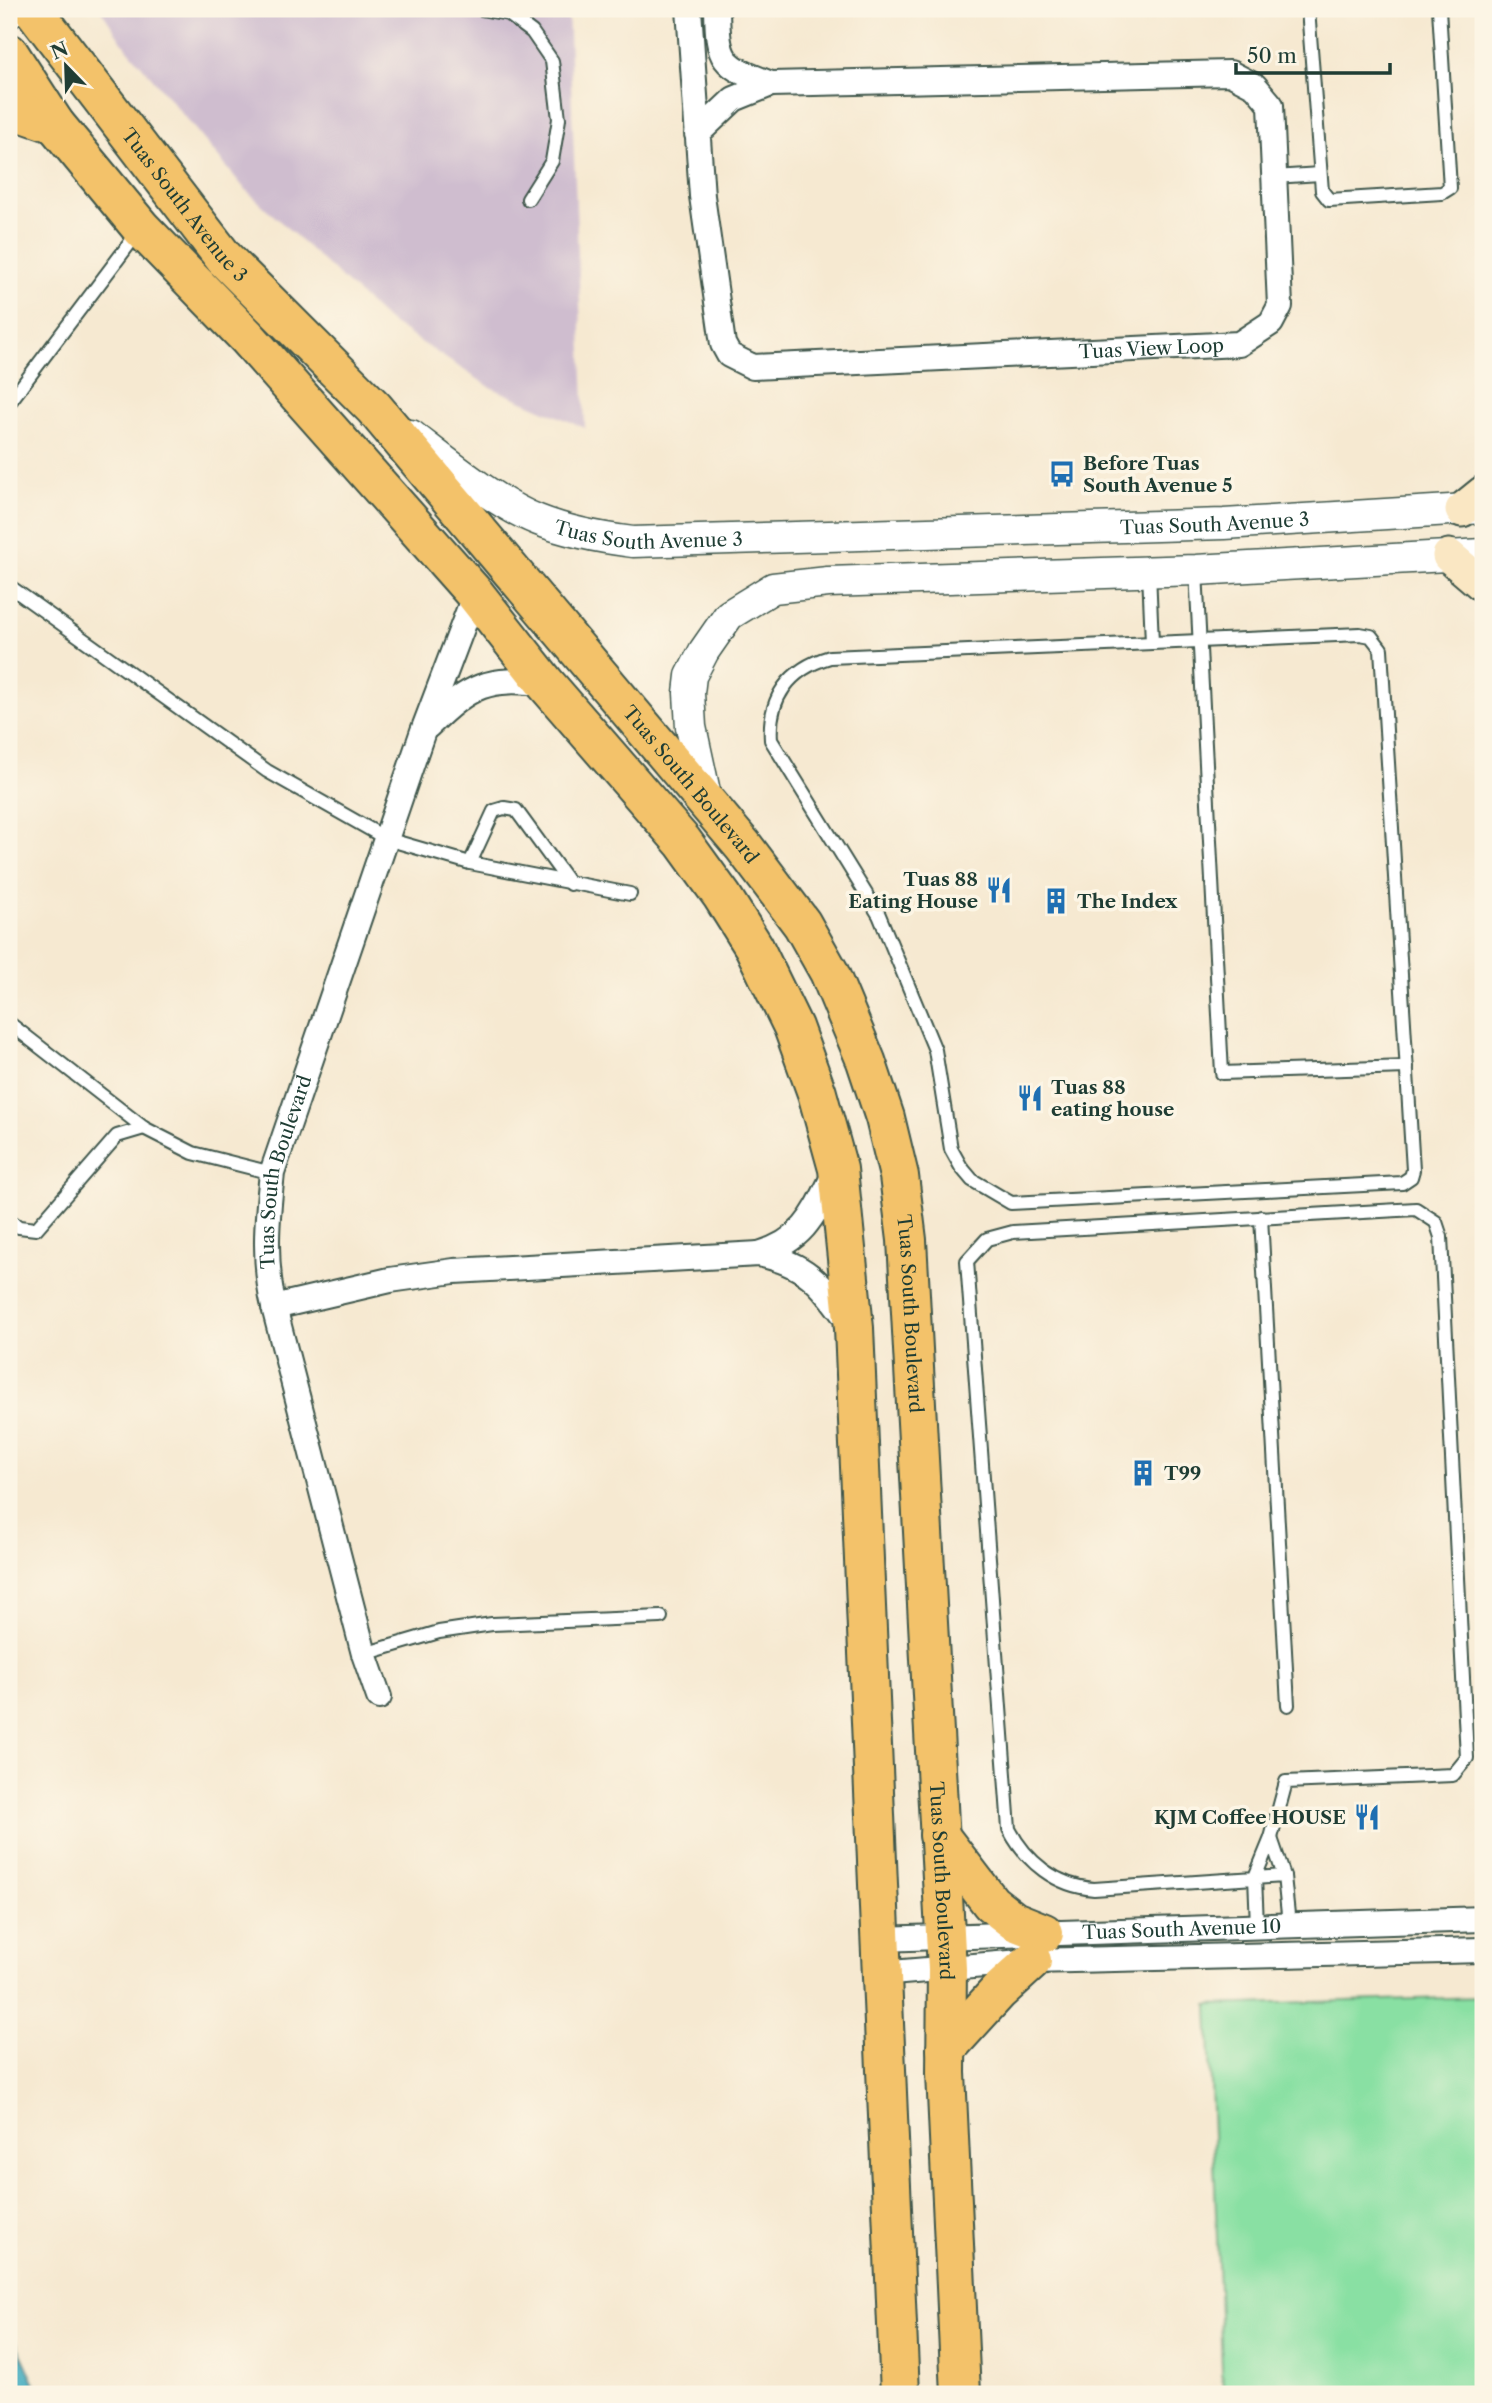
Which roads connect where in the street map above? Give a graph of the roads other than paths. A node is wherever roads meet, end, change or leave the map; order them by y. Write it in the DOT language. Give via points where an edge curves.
graph roads {
  1 [pos="27,9"];
  2 [pos="33,9"];
  3 [pos="481,9"];
  4 [pos="689,9"];
  5 [pos="717,9"];
  6 [pos="1308,9"];
  7 [pos="1439,9"];
  8 [pos="9,24"];
  9 [pos="9,53"];
  10 [pos="771,84"];
  11 [pos="9,108"];
  12 [pos="55,124"];
  13 [pos="697,134"];
  14 [pos="1320,174"];
  15 [pos="1274,177"];
  16 [pos="528,199"];
  17 [pos="141,228"];
  18 [pos="9,404"];
  19 [pos="374,408"];
  20 [pos="1476,504"];
  21 [pos="1483,554"];
  22 [pos="1449,556"];
  23 [pos="1196,570"];
  24 [pos="1149,572"];
  25 [pos="1483,585"];
  26 [pos="9,586"];
  27 [pos="475,594"];
  28 [pos="1198,642"];
  29 [pos="1152,643"];
  30 [pos="546,684"];
  31 [pos="423,731"];
  32 [pos="708,805"];
  33 [pos="387,839"];
  34 [pos="470,863"];
  35 [pos="570,884"];
  36 [pos="630,894"];
  37 [pos="9,1023"];
  38 [pos="1407,1068"];
  39 [pos="144,1128"];
  40 [pos="838,1169"];
  41 [pos="272,1173"];
  42 [pos="1261,1217"];
  43 [pos="9,1220"];
  44 [pos="759,1254"];
  45 [pos="274,1307"];
  46 [pos="854,1328"];
  47 [pos="661,1617"];
  48 [pos="364,1654"];
  49 [pos="379,1698"];
  50 [pos="1288,1705"];
  51 [pos="939,1835"];
  52 [pos="1271,1838"];
  53 [pos="1284,1876"];
  54 [pos="1255,1877"];
  55 [pos="1483,1919"];
  56 [pos="1289,1923"];
  57 [pos="1257,1925"];
  58 [pos="1038,1947"];
  59 [pos="1483,1950"];
  60 [pos="945,1953"];
  61 [pos="880,1957"];
  62 [pos="946,2049"];
  63 [pos="900,2394"];
  64 [pos="961,2394"];
  1 -- 8 [label="lane"];
  2 -- 19 [label="main road, Tuas South Avenue 3" via="224,258"];
  3 -- 16 [label="lane" via="508,14 532,33 552,61 559,119 552,161"];
  4 -- 13 [label="street, Tuas View Loop"];
  5 -- 10 [label="street, Tuas View Loop" via="722,58"];
  6 -- 14 [label="lane"];
  7 -- 14 [label="lane" via="1450,188 1442,193 1329,200 1322,191"];
  9 -- 12 [label="main road, Tuas South Avenue 3"];
  10 -- 13 [label="street, Tuas View Loop" via="734,99"];
  10 -- 15 [label="street, Tuas View Loop" via="1230,73 1255,86 1271,105"];
  11 -- 12 [label="main road"];
  12 -- 17 [label="main road, Tuas South Avenue 3"];
  13 -- 15 [label="street, Tuas View Loop" via="723,344 729,355 753,367 1239,344 1271,323 1280,306"];
  14 -- 15 [label="lane"];
  17 -- 18 [label="lane"];
  17 -- 27 [label="main road, Tuas South Avenue 3" via="257,347"];
  19 -- 20 [label="street, Tuas South Avenue 3" via="463,475 536,520 590,536 633,542 1224,524"];
  19 -- 32 [label="main road, Tuas South Boulevard"];
  21 -- 22 [label="street"];
  22 -- 23 [label="street"];
  22 -- 25 [label="main road"];
  23 -- 24 [label="street"];
  23 -- 28 [label="lane"];
  24 -- 29 [label="lane"];
  24 -- 32 [label="street" via="828,582 773,588 729,615 691,676 691,727"];
  26 -- 33 [label="lane" via="268,771"];
  27 -- 30 [label="main road"];
  27 -- 31 [label="street, Tuas South Boulevard"];
  28 -- 29 [label="lane"];
  28 -- 38 [label="lane" via="1360,634 1371,636 1381,649"];
  28 -- 38 [label="lane" via="1222,1073"];
  29 -- 38 [label="lane" via="830,657 798,671 774,703 771,740 879,915 930,1038 951,1149 961,1167 972,1180 1011,1203 1402,1183 1413,1170"];
  30 -- 31 [label="street" via="495,680 447,707"];
  30 -- 40 [label="main road" via="683,842 754,947 793,1027"];
  31 -- 33 [label="street, Tuas South Boulevard"];
  32 -- 51 [label="main road, Tuas South Boulevard" via="802,924 829,972 866,1061 899,1175 908,1254"];
  33 -- 34 [label="lane"];
  33 -- 41 [label="street, Tuas South Boulevard"];
  34 -- 35 [label="lane"];
  34 -- 35 [label="lane" via="494,811 509,807 516,810"];
  35 -- 36 [label="lane"];
  37 -- 39 [label="lane"];
  39 -- 41 [label="lane" via="193,1153"];
  39 -- 43 [label="lane" via="117,1136 36,1229"];
  40 -- 44 [label="street" via="807,1226"];
  40 -- 46 [label="main road"];
  41 -- 45 [label="street, Tuas South Boulevard" via="265,1246"];
  42 -- 50 [label="lane"];
  42 -- 52 [label="lane" via="1416,1209 1436,1222 1441,1237 1467,1758 1453,1775 1286,1782"];
  42 -- 54 [label="lane" via="1013,1232 987,1240 967,1261 1009,1829 1020,1851 1072,1888"];
  44 -- 45 [label="street" via="454,1271 390,1280"];
  44 -- 46 [label="street" via="787,1261 817,1279"];
  45 -- 48 [label="street, Tuas South Boulevard"];
  46 -- 61 [label="main road"];
  47 -- 48 [label="lane" via="492,1624 439,1632"];
  48 -- 49 [label="street, Tuas South Boulevard"];
  51 -- 58 [label="main road" via="991,1903"];
  51 -- 60 [label="main road, Tuas South Boulevard"];
  52 -- 53 [label="lane"];
  52 -- 54 [label="lane"];
  53 -- 54 [label="lane"];
  53 -- 56 [label="lane"];
  54 -- 57 [label="lane"];
  55 -- 56 [label="street, Tuas South Avenue 10"];
  56 -- 57 [label="street, Tuas South Avenue 10"];
  57 -- 58 [label="street, Tuas South Avenue 10"];
  58 -- 59 [label="street, Tuas South Avenue 10"];
  58 -- 60 [label="street, Tuas South Avenue 10"];
  58 -- 62 [label="main road"];
  60 -- 61 [label="street, Tuas South Avenue 10"];
  60 -- 61 [label="street, Tuas South Avenue 10"];
  60 -- 62 [label="main road, Tuas South Boulevard"];
  61 -- 63 [label="main road"];
  62 -- 64 [label="main road, Tuas South Boulevard"];
}
